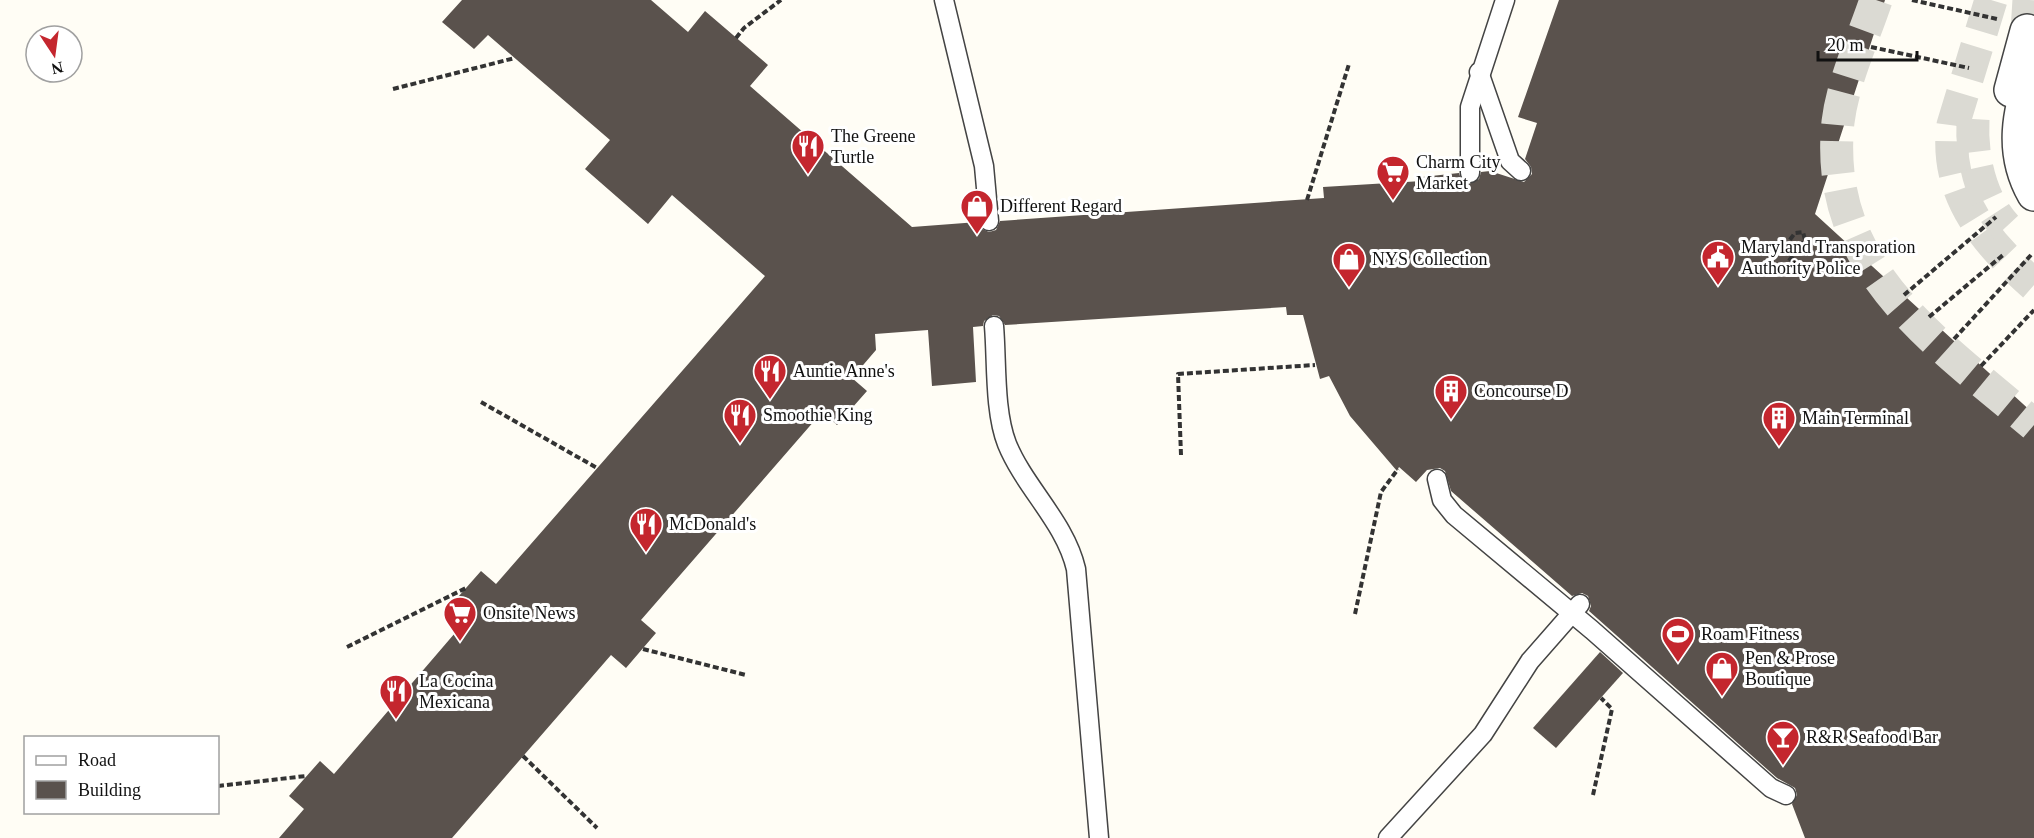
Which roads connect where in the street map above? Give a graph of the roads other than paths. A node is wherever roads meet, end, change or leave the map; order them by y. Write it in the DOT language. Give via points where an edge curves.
graph roads {
  1 [pos="944,0"];
  2 [pos="1505,0"];
  3 [pos="2015,26"];
  4 [pos="2034,68"];
  5 [pos="1479,72"];
  6 [pos="2019,143"];
  7 [pos="1521,171"];
  8 [pos="1470,172"];
  9 [pos="2034,194"];
  10 [pos="989,221"];
  11 [pos="994,326"];
  12 [pos="1437,479"];
  13 [pos="1575,608"];
  14 [pos="1786,795"];
  15 [pos="1099,838"];
  16 [pos="1388,838"];
  1 -- 10 [label="lane" via="984,166"];
  2 -- 5 [label="lane"];
  3 -- 6 [label="street" via="2006,110"];
  4 -- 6 [label="street" via="2022,104"];
  5 -- 7 [label="lane" via="1510,161"];
  5 -- 8 [label="lane" via="1470,108"];
  6 -- 9 [label="street" via="2024,172"];
  11 -- 15 [label="lane" via="1000,413 1007,444 1069,548 1076,569"];
  12 -- 13 [label="lane" via="1445,507"];
  13 -- 14 [label="lane" via="1771,788"];
  13 -- 16 [label="lane" via="1530,662 1483,734"];
}
